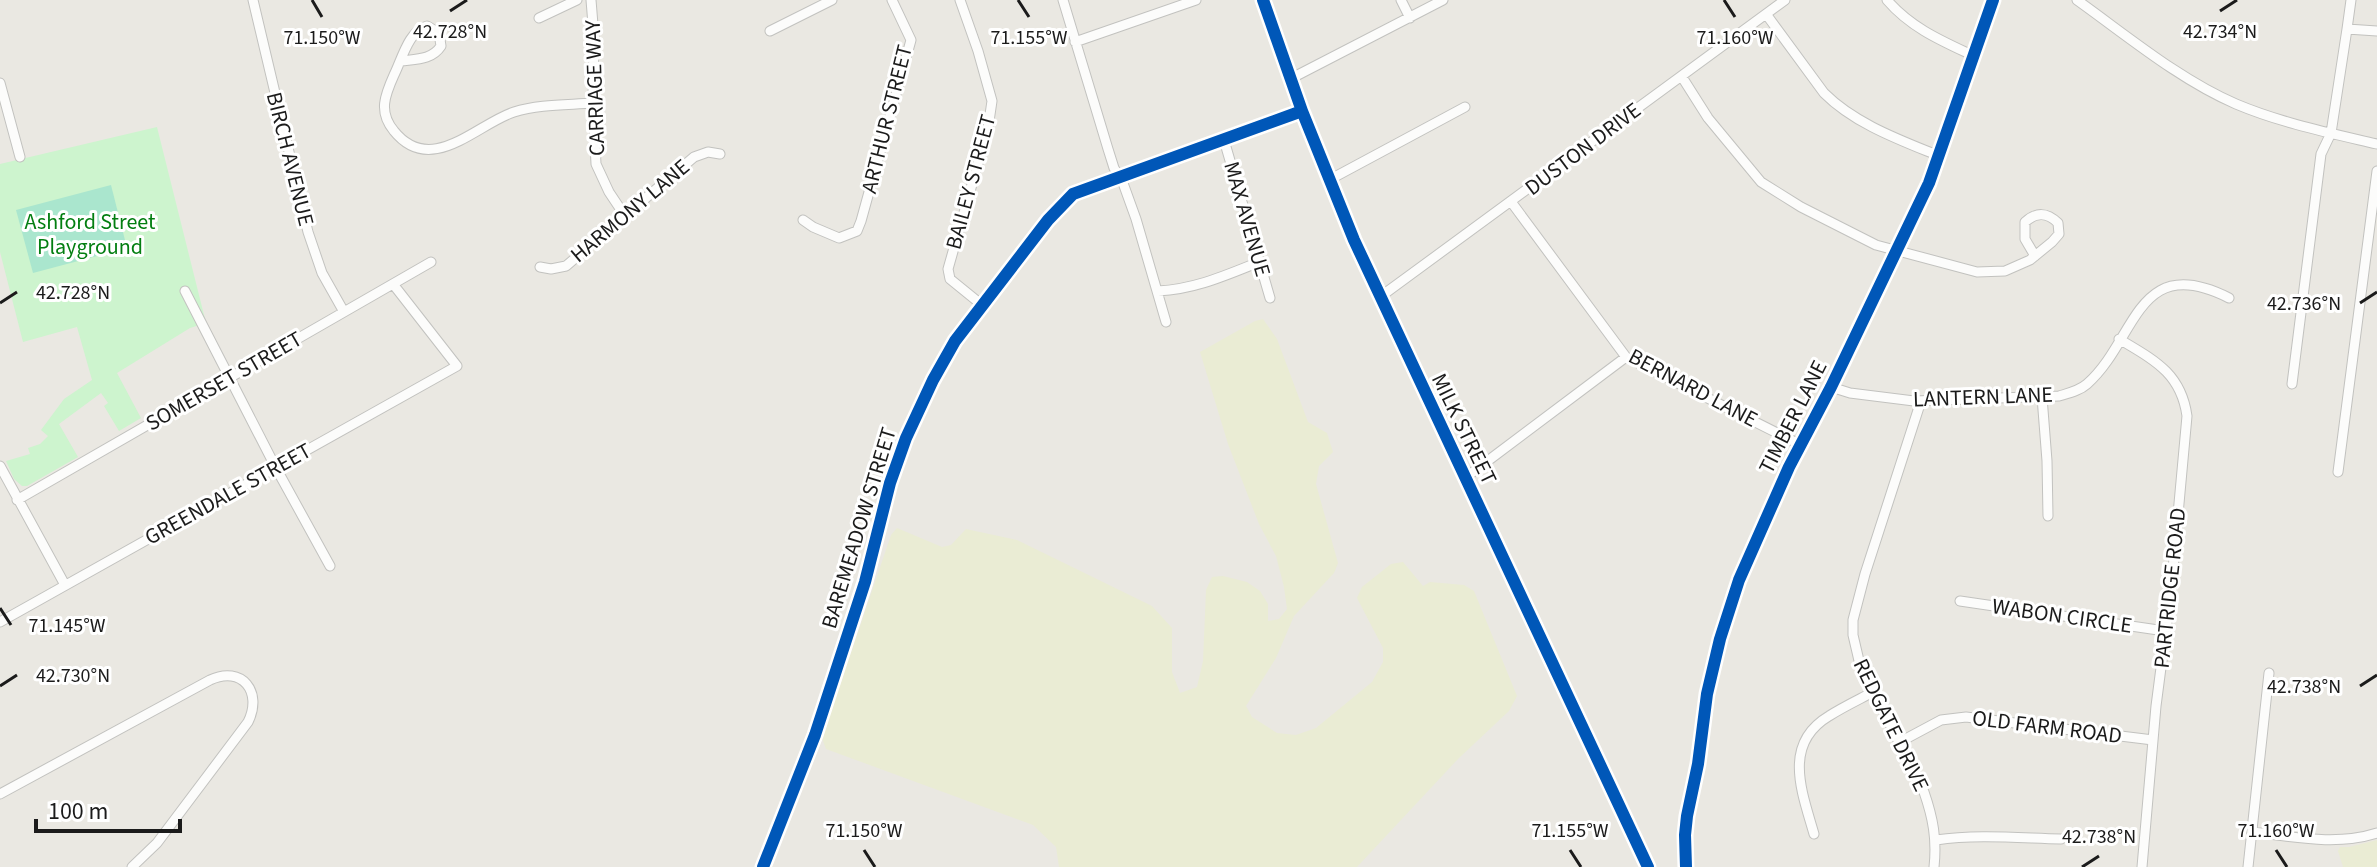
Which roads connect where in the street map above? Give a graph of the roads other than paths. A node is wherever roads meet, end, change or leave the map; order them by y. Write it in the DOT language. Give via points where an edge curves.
graph roads {
  1 [pos="253,0"];
  2 [pos="577,0"];
  3 [pos="591,0"];
  4 [pos="832,0"];
  5 [pos="892,0"];
  6 [pos="960,0"];
  7 [pos="1063,0"];
  8 [pos="1196,0"];
  9 [pos="1263,0"];
  10 [pos="1401,0"];
  11 [pos="1443,0"];
  12 [pos="1785,0"];
  13 [pos="1887,0"];
  14 [pos="1993,0"];
  15 [pos="2077,0"];
  16 [pos="2351,0"];
  17 [pos="1766,14"];
  18 [pos="539,18"];
  19 [pos="1410,18"];
  20 [pos="2347,29"];
  21 [pos="770,31"];
  22 [pos="2377,31"];
  23 [pos="1075,42"];
  24 [pos="1974,56"];
  25 [pos="401,61"];
  26 [pos="1682,77"];
  27 [pos="1290,79"];
  28 [pos="0,83"];
  29 [pos="593,103"];
  30 [pos="1465,107"];
  31 [pos="1302,111"];
  32 [pos="2331,133"];
  33 [pos="1224,140"];
  34 [pos="2377,144"];
  35 [pos="720,154"];
  36 [pos="1939,156"];
  37 [pos="20,157"];
  38 [pos="2377,171"];
  39 [pos="1119,176"];
  40 [pos="1329,180"];
  41 [pos="1512,203"];
  42 [pos="625,216"];
  43 [pos="803,220"];
  44 [pos="1898,249"];
  45 [pos="2035,256"];
  46 [pos="431,262"];
  47 [pos="1259,262"];
  48 [pos="540,267"];
  49 [pos="393,284"];
  50 [pos="185,291"];
  51 [pos="1158,291"];
  52 [pos="1380,297"];
  53 [pos="1270,298"];
  54 [pos="2229,298"];
  55 [pos="982,305"];
  56 [pos="344,312"];
  57 [pos="1166,322"];
  58 [pos="2119,339"];
  59 [pos="1626,357"];
  60 [pos="229,378"];
  61 [pos="2292,384"];
  62 [pos="1831,387"];
  63 [pos="2042,397"];
  64 [pos="1921,401"];
  65 [pos="1801,445"];
  66 [pos="0,466"];
  67 [pos="276,468"];
  68 [pos="2338,472"];
  69 [pos="1465,478"];
  70 [pos="17,500"];
  71 [pos="2048,516"];
  72 [pos="330,566"];
  73 [pos="65,585"];
  74 [pos="1960,601"];
  75 [pos="0,622"];
  76 [pos="2165,631"];
  77 [pos="2269,673"];
  78 [pos="1873,692"];
  79 [pos="2153,740"];
  80 [pos="1898,743"];
  81 [pos="0,794"];
  82 [pos="2253,832"];
  83 [pos="2377,833"];
  84 [pos="1814,834"];
  85 [pos="2061,839"];
  86 [pos="1936,840"];
  87 [pos="132,867"];
  88 [pos="763,867"];
  89 [pos="1648,867"];
  90 [pos="1686,867"];
  91 [pos="1934,867"];
  92 [pos="2142,867"];
  93 [pos="2248,867"];
  1 -- 56 [label="street, BIRCH AVENUE" via="308,232 322,273"];
  2 -- 18 [label="street"];
  3 -- 29 [label="street, CARRIAGE WAY"];
  4 -- 21 [label="street"];
  5 -- 43 [label="street, ARTHUR STREET" via="911,40 857,231 839,238"];
  6 -- 55 [label="street, BAILEY STREET" via="992,101 948,269 950,279"];
  7 -- 23 [label="street"];
  8 -- 23 [label="street"];
  9 -- 27 [label="street, MILK STREET"];
  10 -- 19 [label="street"];
  11 -- 19 [label="street"];
  12 -- 17 [label="street, DUSTON DRIVE"];
  13 -- 24 [label="street" via="1923,31"];
  14 -- 24 [label="street, TIMBER LANE"];
  15 -- 32 [label="street" via="2210,91 2268,116"];
  16 -- 20 [label="street"];
  17 -- 26 [label="street, DUSTON DRIVE"];
  17 -- 36 [label="street" via="1835,104"];
  19 -- 27 [label="street"];
  20 -- 22 [label="street"];
  20 -- 32 [label="street"];
  23 -- 39 [label="street"];
  24 -- 36 [label="street, TIMBER LANE"];
  25 -- 25 [label="street" via="435,54 442,42 439,33 431,27 418,29"];
  25 -- 29 [label="street" via="386,93 385,118 400,138 423,148 448,147 514,112"];
  26 -- 41 [label="street, DUSTON DRIVE"];
  26 -- 44 [label="street" via="1761,182 1876,245"];
  27 -- 31 [label="street, MILK STREET"];
  28 -- 37 [label="street"];
  29 -- 42 [label="street, CARRIAGE WAY" via="596,164"];
  30 -- 40 [label="street"];
  31 -- 33 [label="street, BAREMEADOW STREET"];
  31 -- 40 [label="street, MILK STREET"];
  32 -- 34 [label="street"];
  32 -- 61 [label="street" via="2321,154"];
  33 -- 39 [label="street, BAREMEADOW STREET"];
  33 -- 47 [label="street, MAX AVENUE"];
  35 -- 42 [label="street, HARMONY LANE" via="694,157"];
  36 -- 44 [label="street, TIMBER LANE"];
  38 -- 68 [label="street"];
  39 -- 51 [label="street"];
  39 -- 55 [label="street, BAREMEADOW STREET" via="1065,201"];
  40 -- 52 [label="street, MILK STREET"];
  41 -- 52 [label="street, DUSTON DRIVE"];
  41 -- 59 [label="street, BERNARD LANE"];
  42 -- 48 [label="street, HARMONY LANE" via="566,266"];
  44 -- 45 [label="street" via="1977,272 2005,271"];
  44 -- 62 [label="street, TIMBER LANE"];
  45 -- 45 [label="street" via="2059,234 2058,223 2041,213 2025,222 2025,239"];
  46 -- 49 [label="street, SOMERSET STREET"];
  47 -- 51 [label="street" via="1195,287"];
  47 -- 53 [label="street, MAX AVENUE"];
  49 -- 56 [label="street, SOMERSET STREET"];
  49 -- 67 [label="street, GREENDALE STREET" via="457,366"];
  50 -- 60 [label="street"];
  51 -- 57 [label="street"];
  52 -- 69 [label="street, MILK STREET"];
  54 -- 58 [label="street, LANTERN LANE" via="2201,286 2169,287 2141,306"];
  55 -- 88 [label="street, BAREMEADOW STREET" via="942,363 906,438 815,735"];
  56 -- 60 [label="street, SOMERSET STREET"];
  58 -- 63 [label="street, LANTERN LANE" via="2087,384 2075,392"];
  58 -- 76 [label="street, PARTRIDGE ROAD" via="2166,369 2185,406"];
  59 -- 65 [label="street, BERNARD LANE"];
  59 -- 69 [label="street"];
  60 -- 67 [label="street"];
  60 -- 70 [label="street, SOMERSET STREET"];
  62 -- 64 [label="street, LANTERN LANE"];
  62 -- 65 [label="street, TIMBER LANE"];
  63 -- 64 [label="street, LANTERN LANE"];
  63 -- 71 [label="street"];
  64 -- 78 [label="street, REDGATE DRIVE" via="1853,620 1854,648"];
  65 -- 90 [label="street, TIMBER LANE" via="1739,580 1720,639 1687,816"];
  66 -- 70 [label="street"];
  67 -- 72 [label="street"];
  67 -- 73 [label="street, GREENDALE STREET"];
  69 -- 89 [label="street, MILK STREET"];
  70 -- 73 [label="street"];
  73 -- 75 [label="street, GREENDALE STREET"];
  74 -- 76 [label="street, WABON CIRCLE"];
  76 -- 79 [label="street, PARTRIDGE ROAD"];
  77 -- 82 [label="street"];
  78 -- 80 [label="street, REDGATE DRIVE"];
  78 -- 84 [label="street" via="1827,716 1804,741 1798,769"];
  79 -- 80 [label="street, OLD FARM ROAD" via="1966,717 1941,720"];
  79 -- 92 [label="street, PARTRIDGE ROAD"];
  80 -- 86 [label="street, REDGATE DRIVE" via="1924,792"];
  81 -- 87 [label="street" via="210,680 227,674 242,679 253,697 248,722 157,843"];
  82 -- 83 [label="street" via="2323,841"];
  82 -- 93 [label="street"];
  85 -- 86 [label="street"];
  86 -- 91 [label="street, REDGATE DRIVE"];
}
